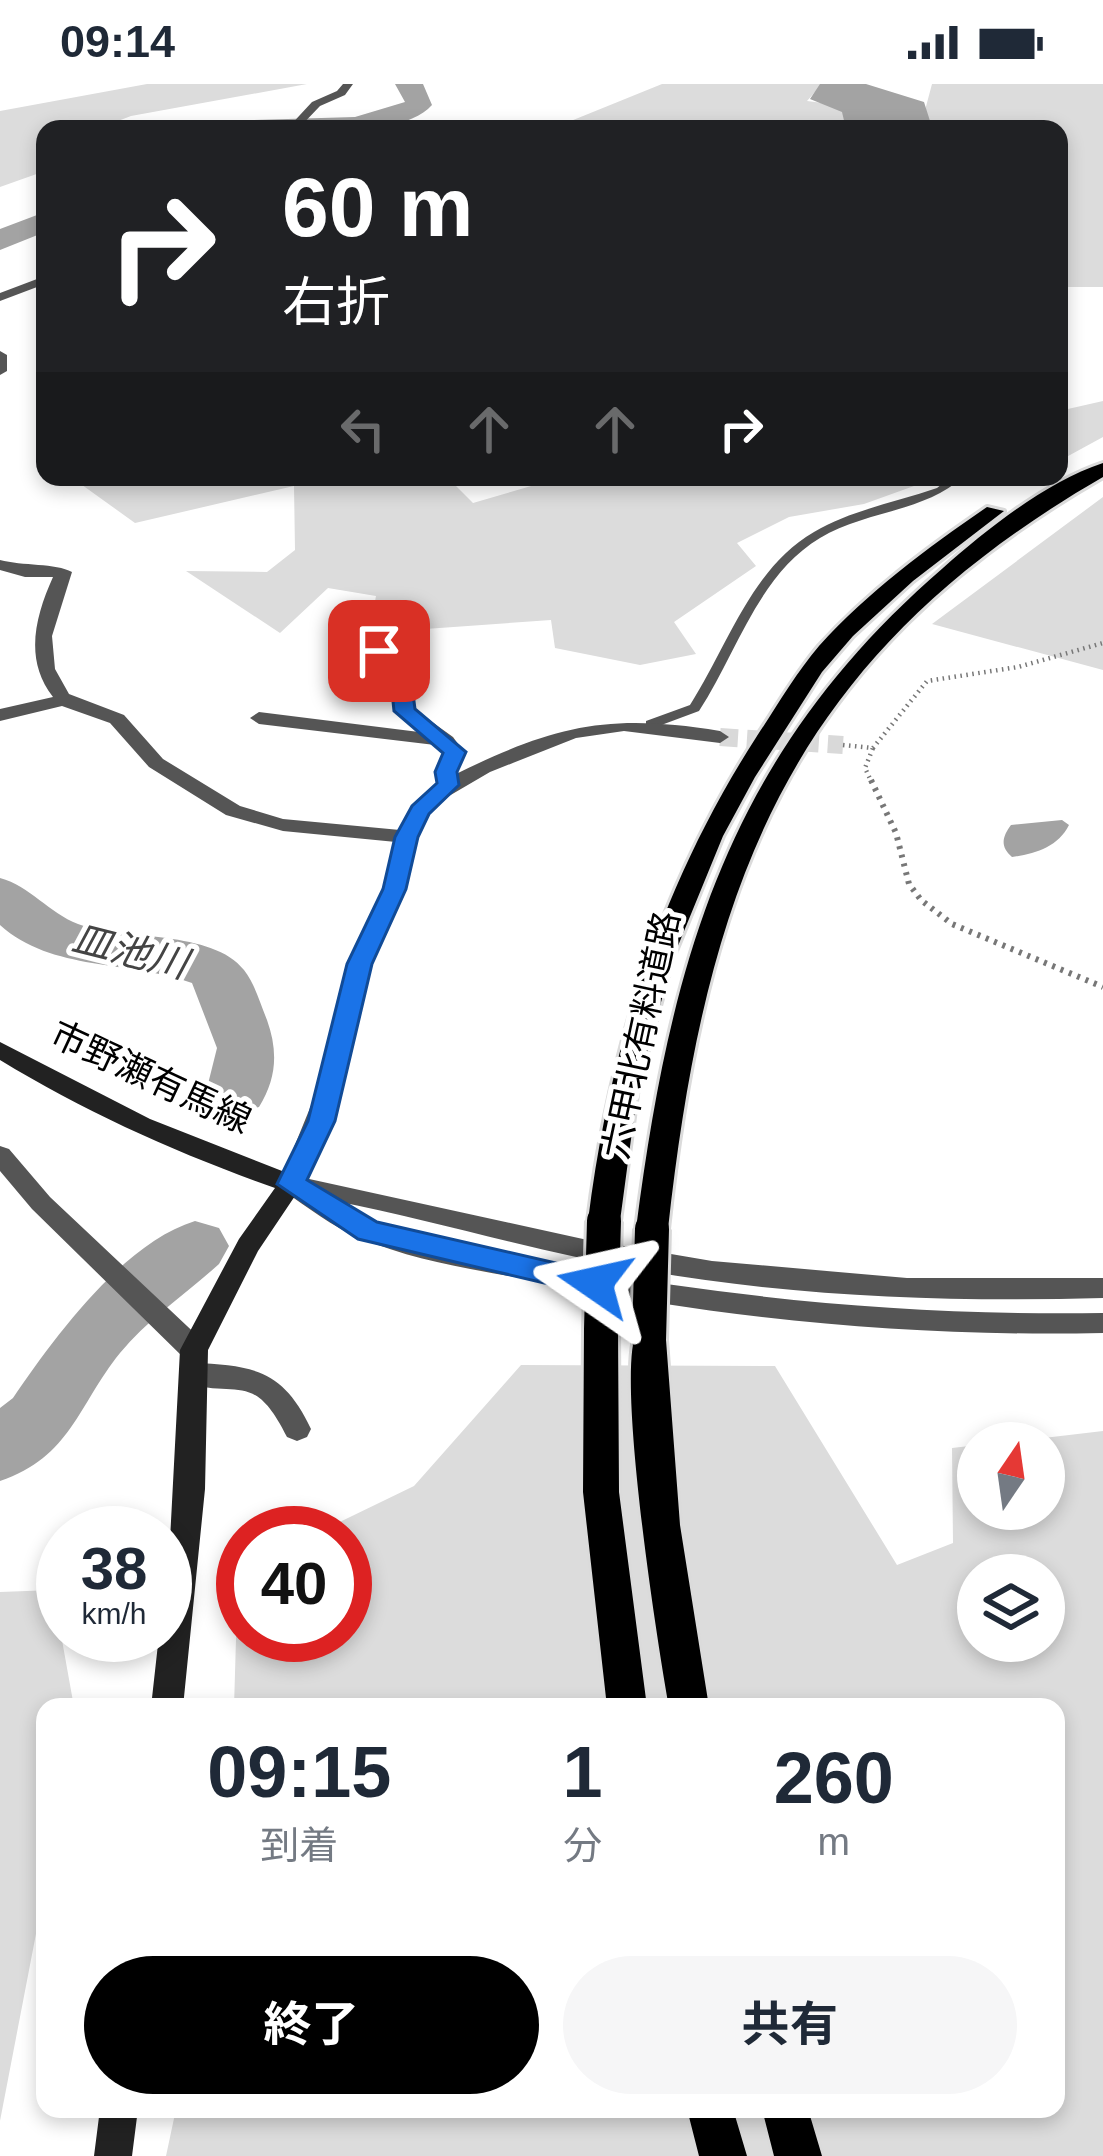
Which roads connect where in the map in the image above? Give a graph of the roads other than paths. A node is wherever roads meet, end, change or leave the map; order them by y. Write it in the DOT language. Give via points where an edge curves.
graph roads {
  1 [pos="348,84"];
  2 [pos="302,120"];
  3 [pos="36,283"];
  4 [pos="0,297"];
  5 [pos="0,355"];
  6 [pos="0,370"];
  7 [pos="1103,448"];
  8 [pos="1068,468"];
  9 [pos="1103,469"];
  10 [pos="946,486"];
  11 [pos="1038,486"];
  12 [pos="0,565"];
  13 [pos="379,651"];
  14 [pos="64,700"];
  15 [pos="0,715"];
  16 [pos="259,718"];
  17 [pos="651,724"];
  18 [pos="720,737"];
  19 [pos="446,741"];
  20 [pos="448,785"];
  21 [pos="406,837"];
  22 [pos="0,1050"];
  23 [pos="0,1155"];
  24 [pos="292,1184"];
  25 [pos="1103,1288"];
  26 [pos="1103,1323"];
  27 [pos="194,1362"];
  28 [pos="297,1429"];
  29 [pos="168,1698"];
  30 [pos="625,1698"];
  31 [pos="687,1698"];
  32 [pos="118,2118"];
  33 [pos="712,2118"];
  34 [pos="787,2118"];
  35 [pos="113,2156"];
  36 [pos="723,2156"];
  37 [pos="798,2156"];
  1 -- 2 [label="street"];
  3 -- 4 [label="street"];
  5 -- 6 [label="street"];
  7 -- 8 [label="main road, 六甲北有料道路"];
  9 -- 31 [label="main road, 六甲北有料道路, bridge" via="977,547 900,614 829,696 768,794 705,941 662,1136 649,1340 672,1624"];
  10 -- 17 [label="lane" via="817,534 784,562 694,708"];
  11 -- 30 [label="main road, 六甲北有料道路, bridge" via="947,543 825,653 717,819 673,915 612,1128 604,1221 601,1492"];
  12 -- 14 [label="street" via="64,572 48,605 44,668"];
  13 -- 19 [label="street" via="400,671 405,711"];
  14 -- 15 [label="street"];
  14 -- 21 [label="street" via="117,719 128,742 250,818"];
  16 -- 19 [label="street"];
  17 -- 18 [label="street"];
  17 -- 20 [label="street" via="558,734"];
  19 -- 20 [label="street" via="455,752"];
  20 -- 21 [label="street" via="420,810"];
  21 -- 24 [label="street" via="394,889 359,964 322,1121"];
  22 -- 24 [label="main road, 市野瀬有馬線" via="220,1160"];
  23 -- 27 [label="street"];
  24 -- 25 [label="street" via="707,1270 895,1288"];
  24 -- 26 [label="street" via="368,1231 705,1305 946,1324"];
  24 -- 27 [label="main road" via="248,1246"];
  27 -- 28 [label="street" via="265,1383 288,1403"];
  27 -- 29 [label="main road"];
  32 -- 35 [label="main road"];
  33 -- 36 [label="main road"];
  34 -- 37 [label="main road"];
}
